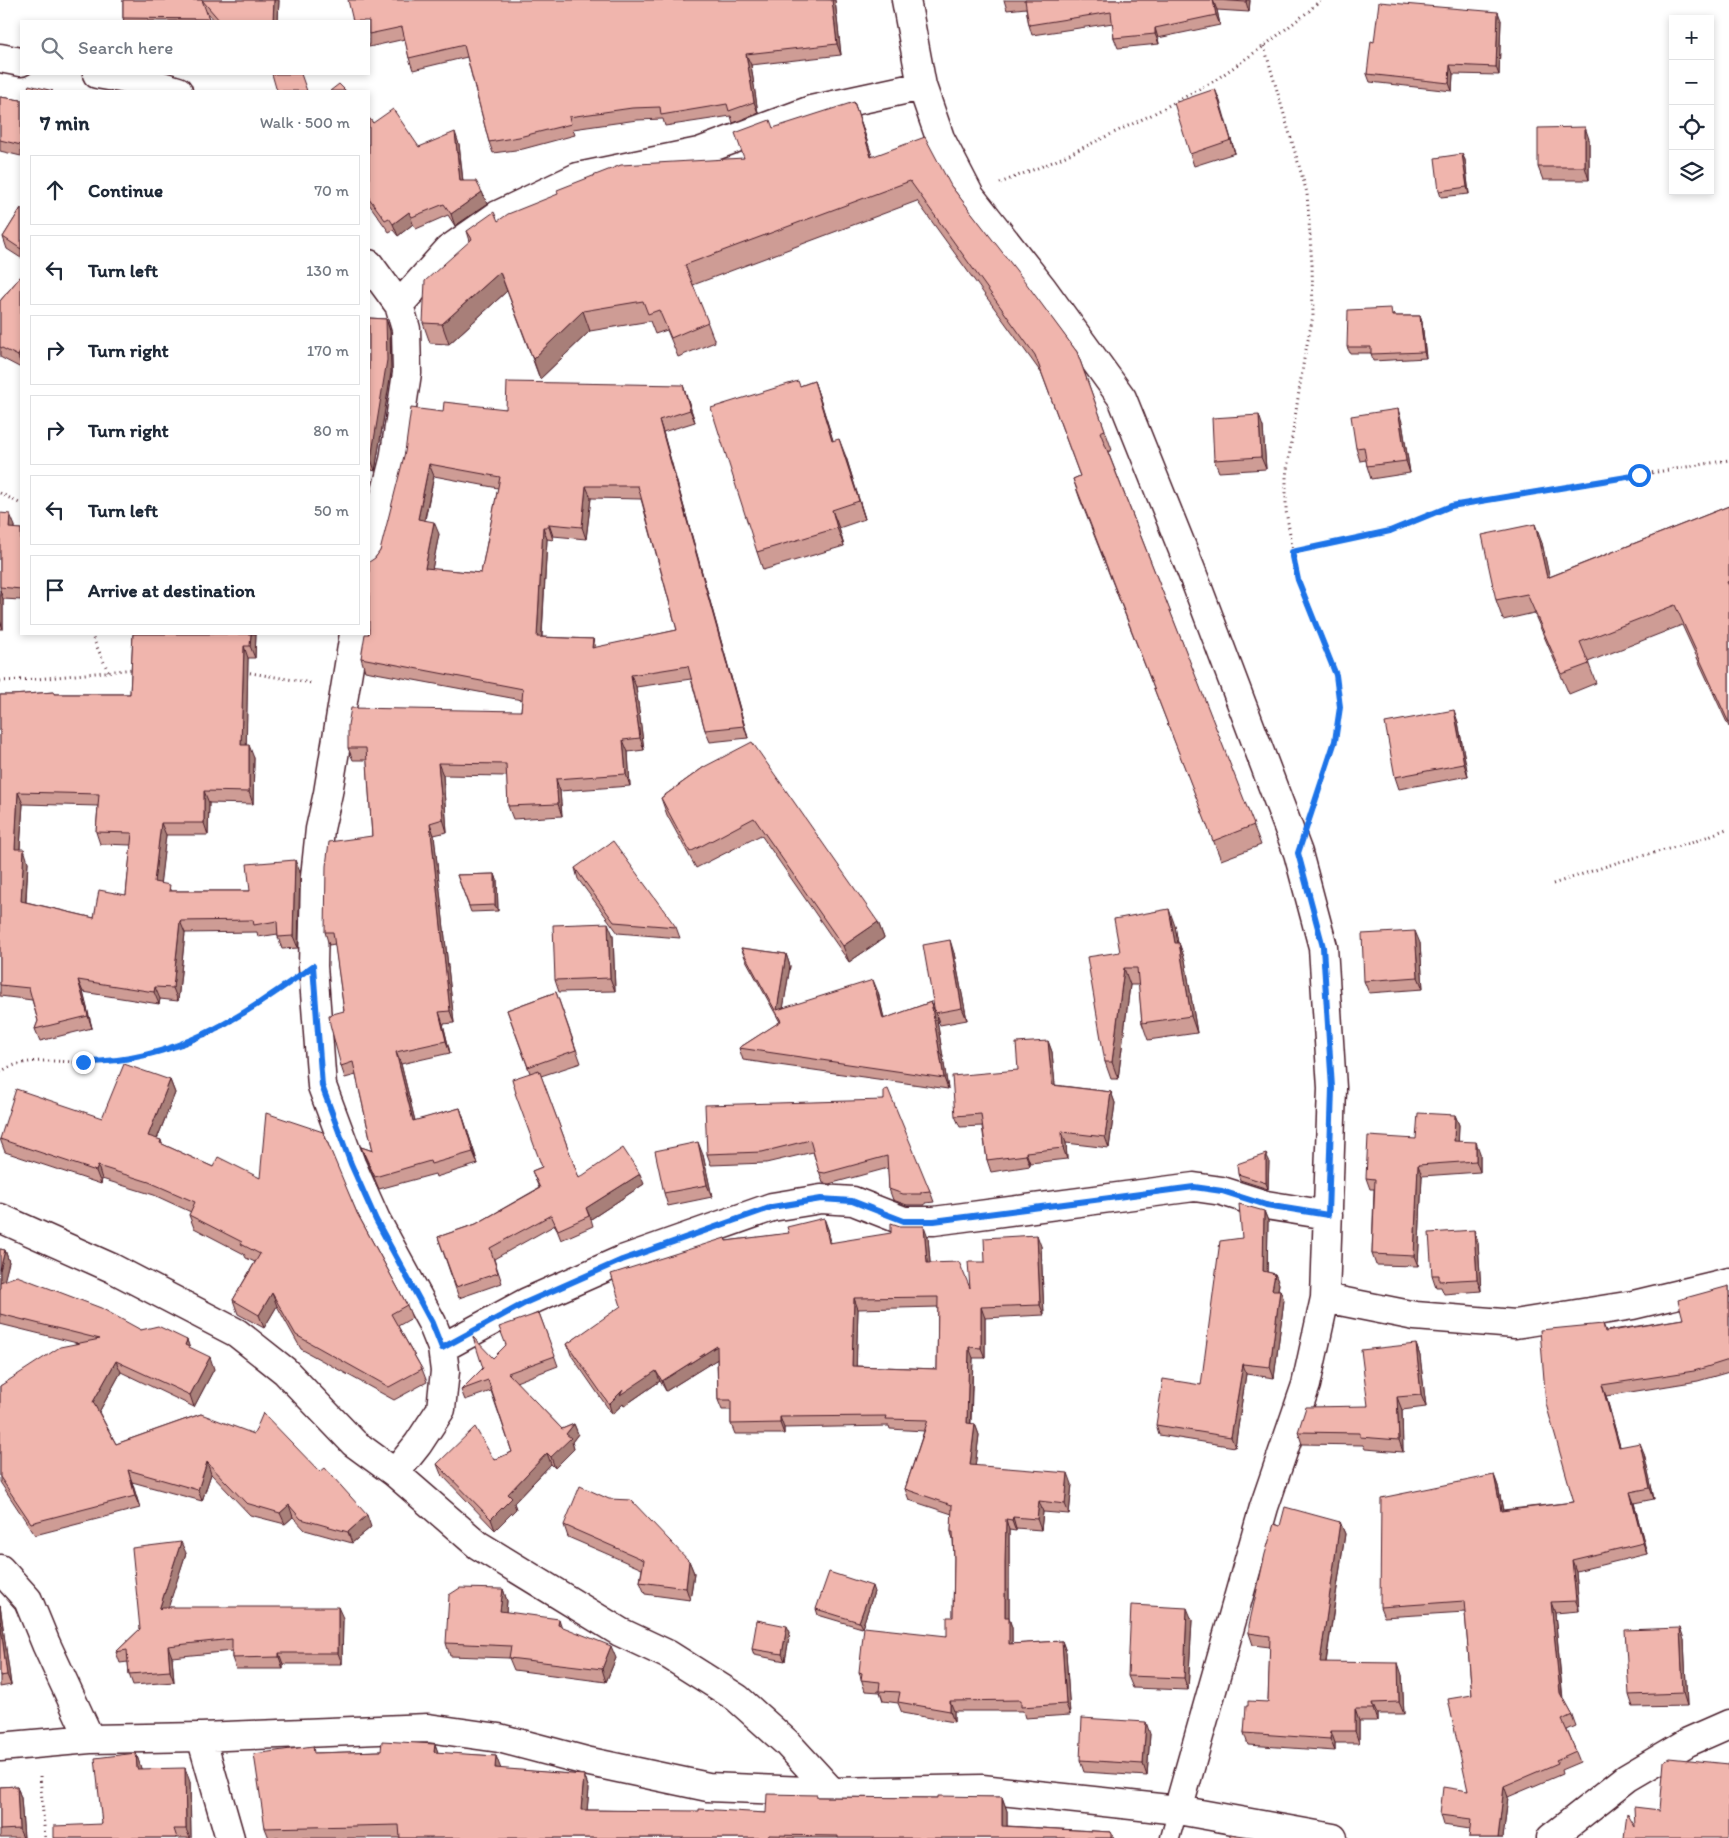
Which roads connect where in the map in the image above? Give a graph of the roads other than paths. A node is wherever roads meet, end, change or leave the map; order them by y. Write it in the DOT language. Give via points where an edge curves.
graph roads {
  1 [pos="906,0"];
  2 [pos="0,58"];
  3 [pos="20,62"];
  4 [pos="102,75"];
  5 [pos="922,86"];
  6 [pos="175,90"];
  7 [pos="370,265"];
  8 [pos="399,306"];
  9 [pos="370,555"];
  10 [pos="354,635"];
  11 [pos="1328,1215"];
  12 [pos="0,1218"];
  13 [pos="1729,1282"];
  14 [pos="1325,1298"];
  15 [pos="442,1348"];
  16 [pos="394,1473"];
  17 [pos="0,1569"];
  18 [pos="1729,1724"];
  19 [pos="201,1737"];
  20 [pos="90,1739"];
  21 [pos="0,1747"];
  22 [pos="832,1792"];
  23 [pos="1178,1810"];
  24 [pos="230,1838"];
  25 [pos="1170,1838"];
  26 [pos="1333,1838"];
  27 [pos="1551,1838"];
  1 -- 5 [label="street"];
  2 -- 3 [label="street"];
  4 -- 6 [label="street"];
  5 -- 8 [label="street" via="811,110 700,152 578,177 498,215 448,250"];
  5 -- 11 [label="street" via="940,138 970,196 1122,398 1298,853 1323,947 1332,1088"];
  7 -- 8 [label="street"];
  8 -- 9 [label="street" via="406,329 407,373 394,460"];
  10 -- 15 [label="street" via="320,829 315,876 313,966 322,1086 376,1220 432,1323"];
  11 -- 14 [label="street"];
  11 -- 15 [label="street" via="1266,1205 1222,1191 1194,1187 934,1221 904,1221 852,1201 821,1199 772,1207 622,1260 527,1302"];
  12 -- 16 [label="street" via="112,1268 237,1334 285,1371 354,1443"];
  13 -- 14 [label="street" via="1633,1305 1515,1324 1415,1316"];
  14 -- 23 [label="street" via="1306,1385 1264,1507"];
  15 -- 16 [label="street" via="445,1371 441,1410"];
  16 -- 22 [label="street" via="478,1545 620,1632 669,1655 737,1698 786,1742"];
  17 -- 20 [label="street" via="28,1600"];
  18 -- 27 [label="street" via="1688,1742 1627,1778"];
  19 -- 20 [label="street"];
  19 -- 22 [label="street" via="428,1728 499,1738 590,1762 708,1787"];
  19 -- 24 [label="street"];
  20 -- 21 [label="street"];
  22 -- 23 [label="street" via="982,1789"];
  23 -- 25 [label="lane"];
  23 -- 26 [label="street"];
}
